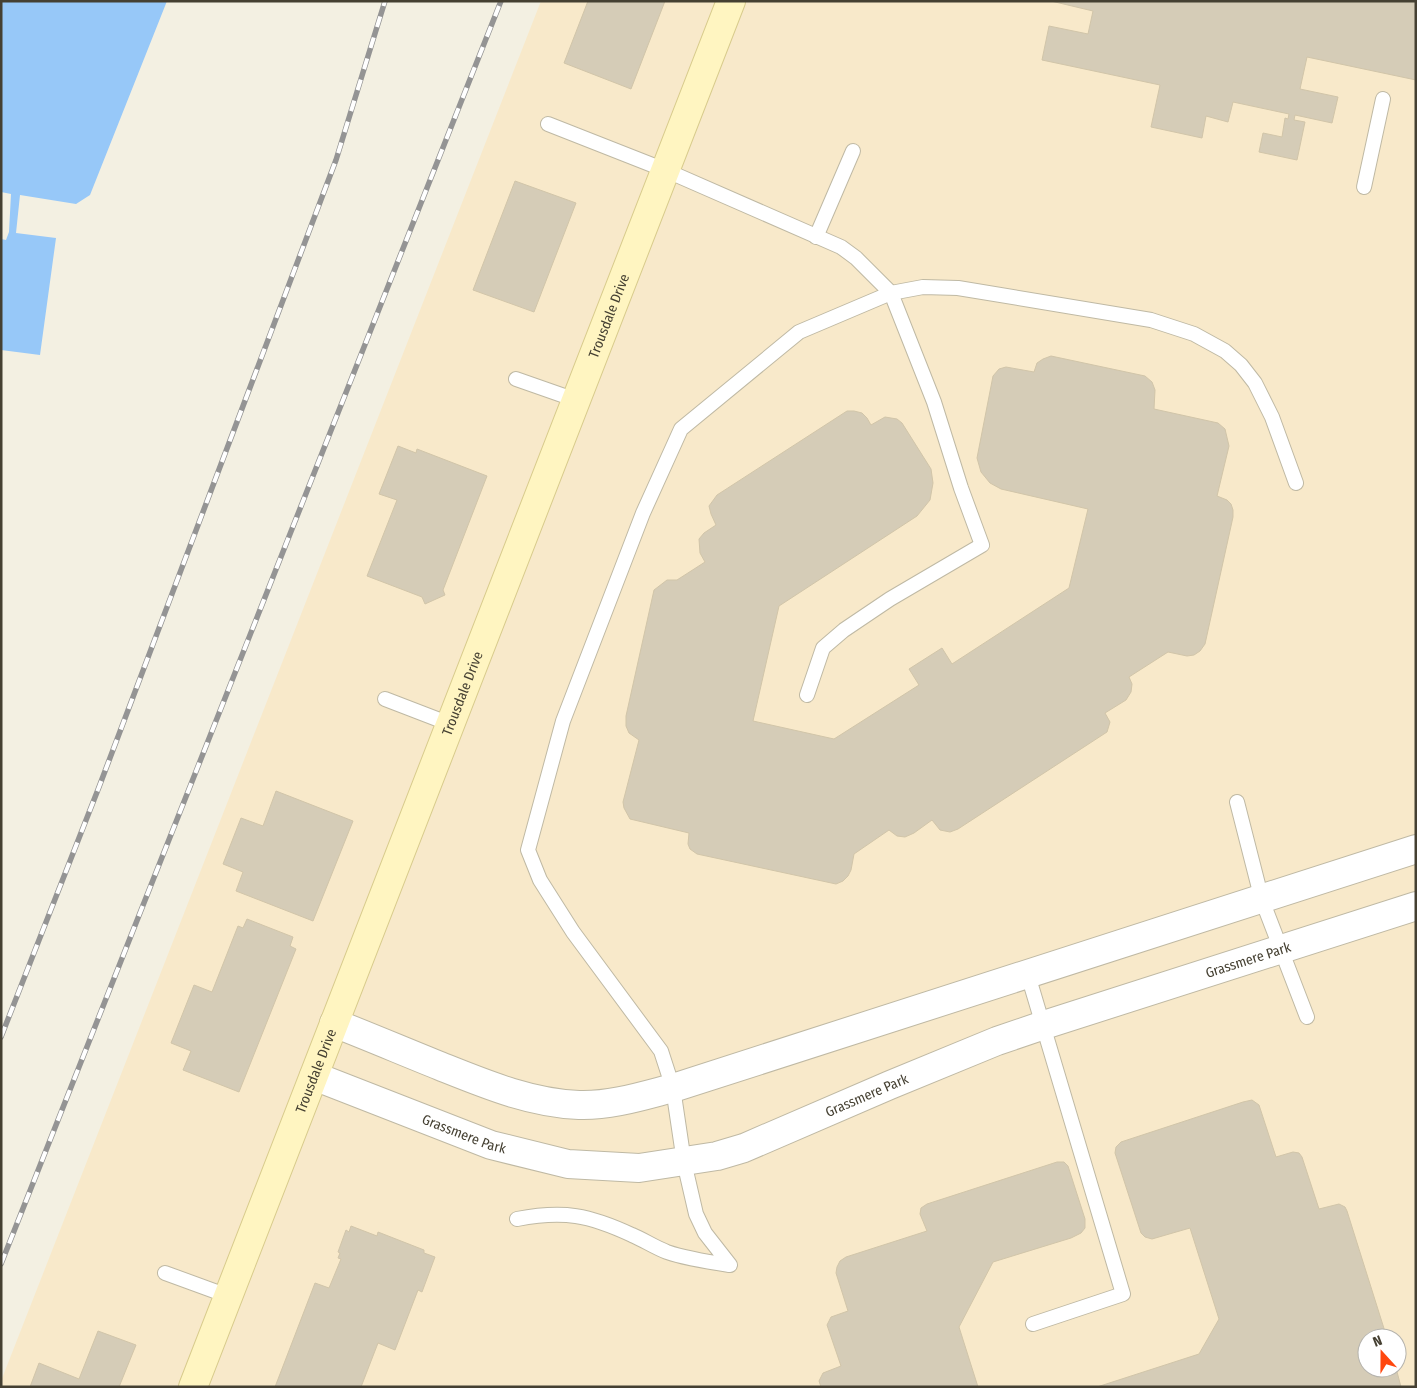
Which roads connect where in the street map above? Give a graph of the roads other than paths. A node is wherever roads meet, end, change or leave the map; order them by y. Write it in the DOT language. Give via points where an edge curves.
graph roads {
  1 [pos="731,1"];
  2 [pos="1383,99"];
  3 [pos="548,124"];
  4 [pos="853,151"];
  5 [pos="665,170"];
  6 [pos="1364,187"];
  7 [pos="816,237"];
  8 [pos="891,293"];
  9 [pos="516,379"];
  10 [pos="576,400"];
  11 [pos="1296,483"];
  12 [pos="807,695"];
  13 [pos="385,699"];
  14 [pos="450,724"];
  15 [pos="1237,802"];
  16 [pos="1416,849"];
  17 [pos="1262,900"];
  18 [pos="1416,906"];
  19 [pos="1280,950"];
  20 [pos="1028,975"];
  21 [pos="1307,1016"];
  22 [pos="334,1023"];
  23 [pos="1044,1024"];
  24 [pos="314,1076"];
  25 [pos="673,1088"];
  26 [pos="684,1162"];
  27 [pos="517,1219"];
  28 [pos="165,1273"];
  29 [pos="228,1296"];
  30 [pos="1033,1324"];
  31 [pos="193,1387"];
  1 -- 5 [label="street, Trousdale Drive"];
  2 -- 6 [label="lane"];
  3 -- 5 [label="lane"];
  4 -- 7 [label="lane"];
  5 -- 7 [label="lane"];
  5 -- 10 [label="street, Trousdale Drive"];
  7 -- 8 [label="lane" via="841,247 856,258"];
  8 -- 11 [label="lane" via="923,287 958,288 1151,320 1194,334 1225,351 1242,365 1255,383 1272,417"];
  8 -- 12 [label="lane" via="934,402 960,488 982,545 890,599 836,636 822,648"];
  8 -- 25 [label="lane" via="799,332 681,429 642,513 563,721 528,850 540,880 573,932 660,1050"];
  9 -- 10 [label="lane"];
  10 -- 14 [label="street, Trousdale Drive"];
  13 -- 14 [label="lane"];
  14 -- 22 [label="street, Trousdale Drive"];
  15 -- 17 [label="lane"];
  16 -- 17 [label="street"];
  17 -- 19 [label="lane"];
  17 -- 20 [label="street"];
  18 -- 19 [label="street, Grassmere Park"];
  19 -- 21 [label="lane"];
  19 -- 23 [label="street, Grassmere Park"];
  20 -- 23 [label="lane"];
  20 -- 25 [label="street"];
  22 -- 24 [label="street, Trousdale Drive"];
  22 -- 25 [label="street" via="489,1086 536,1099 598,1104"];
  23 -- 26 [label="street, Grassmere Park" via="744,1148"];
  23 -- 30 [label="lane" via="1123,1294"];
  24 -- 26 [label="street, Grassmere Park" via="491,1144 541,1158 568,1164 639,1168"];
  24 -- 29 [label="street, Trousdale Drive"];
  25 -- 26 [label="lane"];
  26 -- 27 [label="lane" via="700,1222 730,1265 668,1252 608,1224 584,1217 560,1214"];
  28 -- 29 [label="lane"];
  29 -- 31 [label="street, Trousdale Drive"];
}
